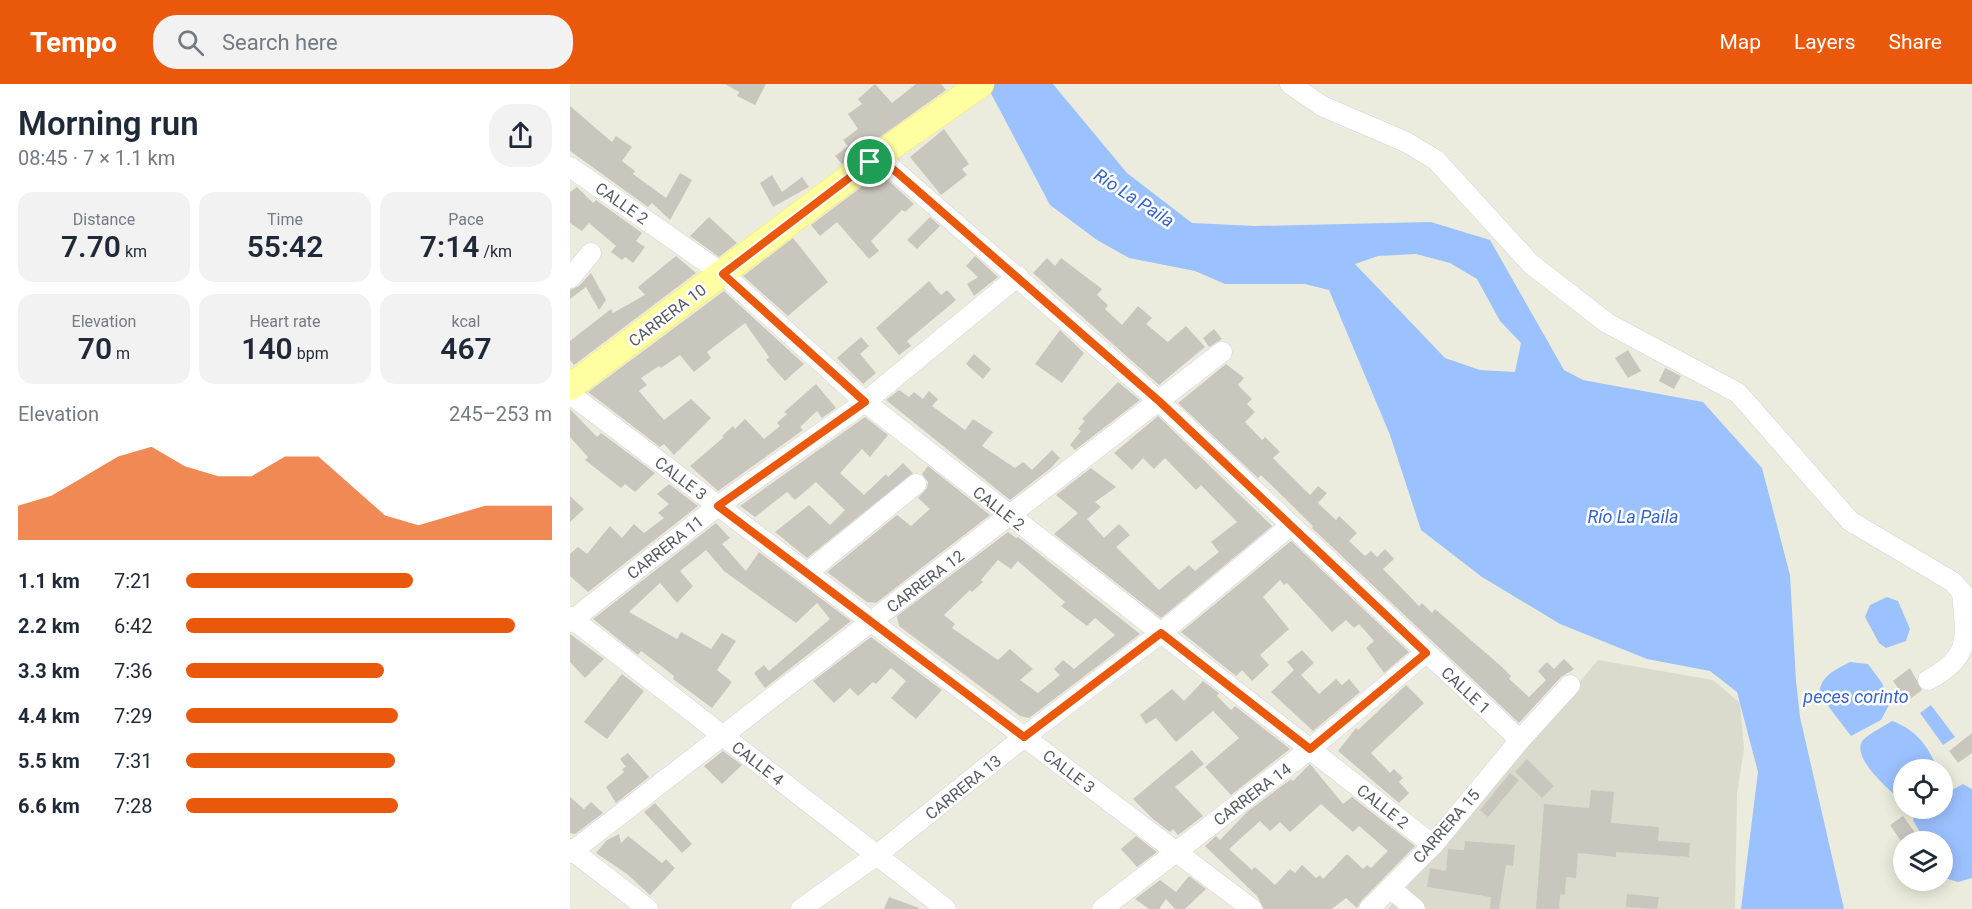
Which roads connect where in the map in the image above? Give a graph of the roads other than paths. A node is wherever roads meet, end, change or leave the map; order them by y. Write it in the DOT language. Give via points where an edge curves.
graph roads {
  1 [pos="981,84"];
  2 [pos="1290,84"];
  3 [pos="878,156"];
  4 [pos="570,167"];
  5 [pos="591,253"];
  6 [pos="723,274"];
  7 [pos="1018,276"];
  8 [pos="570,278"];
  9 [pos="1222,352"];
  10 [pos="570,387"];
  11 [pos="570,394"];
  12 [pos="865,402"];
  13 [pos="1160,402"];
  14 [pos="916,484"];
  15 [pos="718,506"];
  16 [pos="1010,516"];
  17 [pos="1290,526"];
  18 [pos="807,573"];
  19 [pos="1967,598"];
  20 [pos="571,620"];
  21 [pos="871,621"];
  22 [pos="1161,633"];
  23 [pos="1426,653"];
  24 [pos="1928,680"];
  25 [pos="1570,685"];
  26 [pos="722,736"];
  27 [pos="1024,737"];
  28 [pos="1520,740"];
  29 [pos="1310,749"];
  30 [pos="1433,845"];
  31 [pos="571,851"];
  32 [pos="1176,852"];
  33 [pos="877,855"];
  34 [pos="1390,888"];
  35 [pos="648,909"];
  36 [pos="801,909"];
  37 [pos="946,909"];
  38 [pos="1102,909"];
  39 [pos="1252,909"];
  40 [pos="1369,909"];
  41 [pos="1414,909"];
  1 -- 3 [label="main road, CARRERA 10"];
  2 -- 19 [label="street" via="1322,106 1406,142 1436,160 1532,264 1607,322 1738,393 1850,521 1953,582"];
  3 -- 6 [label="main road, CARRERA 10"];
  3 -- 7 [label="street, CALLE 1"];
  4 -- 6 [label="street, CALLE 2"];
  5 -- 8 [label="street"];
  6 -- 10 [label="main road, CARRERA 10"];
  6 -- 12 [label="street, CALLE 2"];
  7 -- 12 [label="street, CARRERA 11"];
  7 -- 13 [label="street, CALLE 1"];
  9 -- 13 [label="street, CARRERA 12"];
  11 -- 15 [label="street, CALLE 3"];
  12 -- 15 [label="street, CARRERA 11"];
  12 -- 16 [label="street, CALLE 2"];
  13 -- 16 [label="street, CARRERA 12"];
  13 -- 17 [label="street, CALLE 1"];
  14 -- 18 [label="street"];
  15 -- 18 [label="street, CALLE 3"];
  15 -- 20 [label="street, CARRERA 11"];
  16 -- 21 [label="street, CARRERA 12"];
  16 -- 22 [label="street, CALLE 2"];
  17 -- 22 [label="street, CARRERA 13"];
  17 -- 23 [label="street, CALLE 1"];
  18 -- 21 [label="street, CALLE 3"];
  19 -- 24 [label="street" via="1964,653 1947,671"];
  20 -- 26 [label="street, CALLE 4"];
  21 -- 26 [label="street, CARRERA 12"];
  21 -- 27 [label="street, CALLE 3"];
  22 -- 27 [label="street, CARRERA 13"];
  22 -- 29 [label="street, CALLE 2"];
  23 -- 28 [label="street, CALLE 1"];
  23 -- 29 [label="street, CARRERA 14"];
  25 -- 28 [label="street, CARRERA 15"];
  26 -- 31 [label="street, CARRERA 12"];
  26 -- 33 [label="street, CALLE 4"];
  27 -- 32 [label="street, CALLE 3"];
  27 -- 33 [label="street, CARRERA 13"];
  28 -- 30 [label="street, CARRERA 15"];
  29 -- 30 [label="street, CALLE 2"];
  29 -- 32 [label="street, CARRERA 14"];
  30 -- 34 [label="street, CARRERA 15"];
  31 -- 35 [label="street"];
  32 -- 38 [label="street, CARRERA 14"];
  32 -- 39 [label="street, CALLE 3"];
  33 -- 36 [label="street, CARRERA 13"];
  33 -- 37 [label="street, CALLE 4"];
  34 -- 40 [label="street, CARRERA 15"];
  34 -- 41 [label="street"];
}
